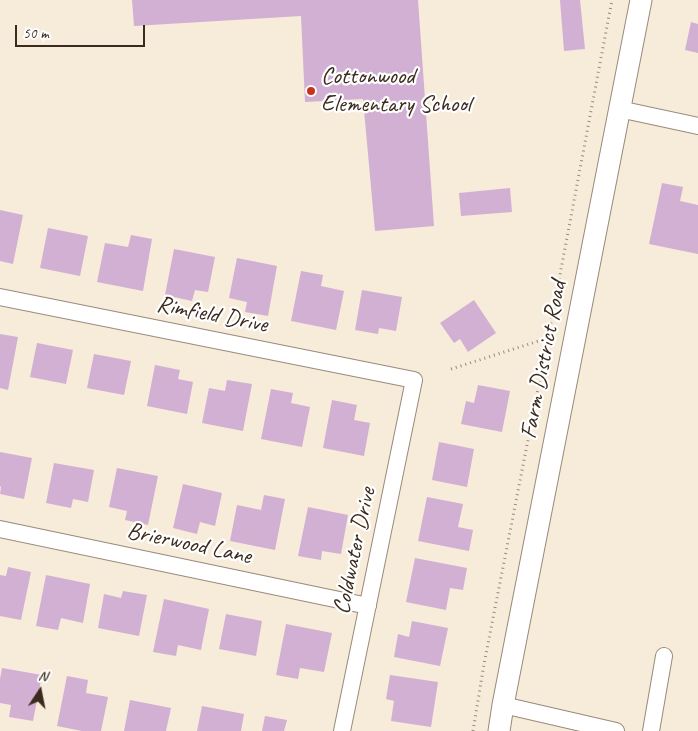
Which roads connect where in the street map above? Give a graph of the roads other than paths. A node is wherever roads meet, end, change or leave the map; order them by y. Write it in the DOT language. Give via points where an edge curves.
graph roads {
  1 [pos="641,0"];
  2 [pos="619,109"];
  3 [pos="698,126"];
  4 [pos="0,297"];
  5 [pos="414,380"];
  6 [pos="0,529"];
  7 [pos="368,606"];
  8 [pos="664,656"];
  9 [pos="502,705"];
  10 [pos="342,731"];
  11 [pos="499,731"];
  12 [pos="616,731"];
  13 [pos="651,731"];
  1 -- 2 [label="street, Farm District Road"];
  2 -- 3 [label="street"];
  2 -- 9 [label="street, Farm District Road"];
  4 -- 5 [label="street, Rimfield Drive"];
  5 -- 7 [label="street, Coldwater Drive"];
  6 -- 7 [label="street, Brierwood Lane"];
  7 -- 10 [label="street, Coldwater Drive"];
  8 -- 13 [label="street"];
  9 -- 11 [label="street, Farm District Road"];
  9 -- 12 [label="street"];
}
